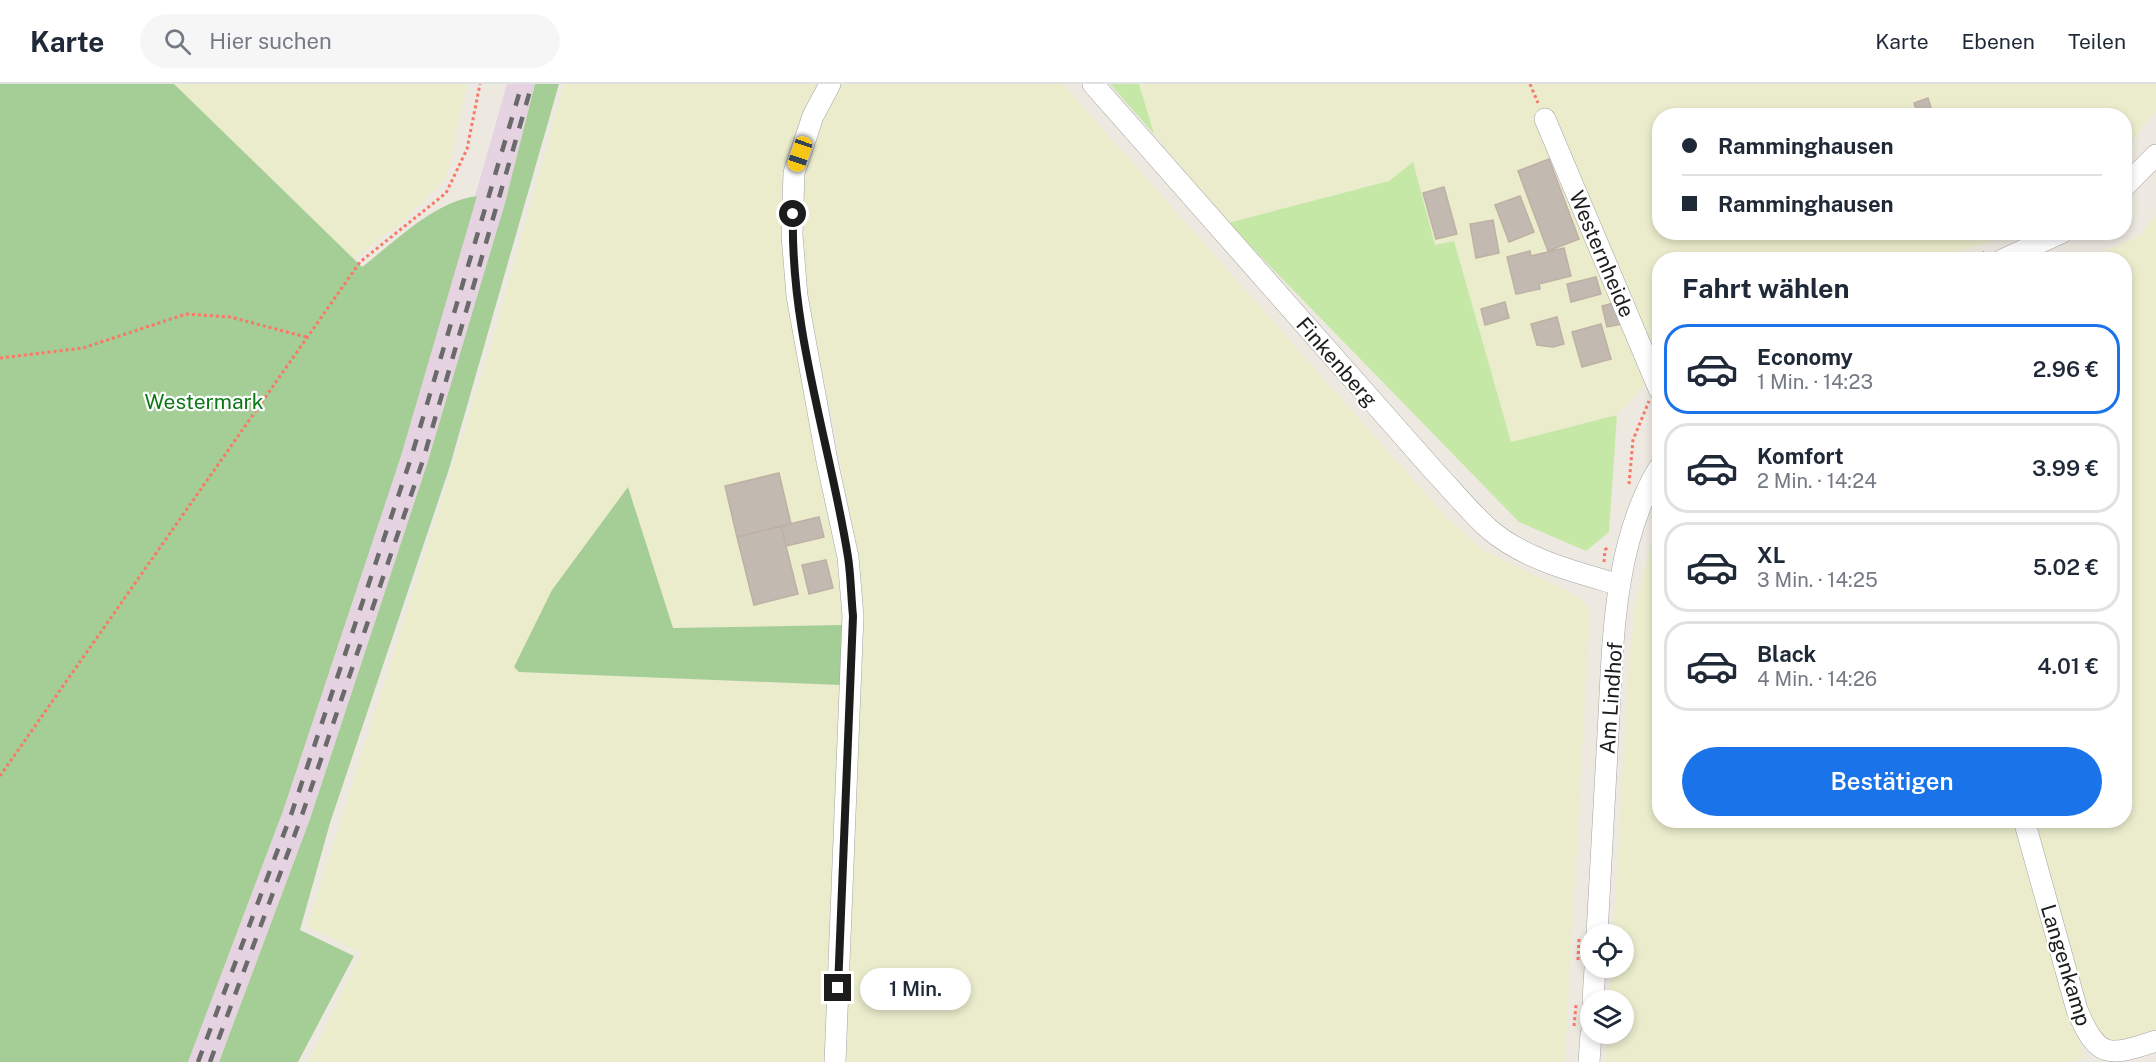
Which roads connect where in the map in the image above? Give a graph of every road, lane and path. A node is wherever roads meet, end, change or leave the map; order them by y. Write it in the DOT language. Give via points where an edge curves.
graph roads {
  1 [pos="480,84"];
  2 [pos="830,84"];
  3 [pos="1093,84"];
  4 [pos="1545,119"];
  5 [pos="2156,155"];
  6 [pos="2132,179"];
  7 [pos="2046,240"];
  8 [pos="2019,252"];
  9 [pos="306,337"];
  10 [pos="0,358"];
  11 [pos="1652,372"];
  12 [pos="1652,398"];
  13 [pos="1652,483"];
  14 [pos="1628,489"];
  15 [pos="1614,541"];
  16 [pos="1611,582"];
  17 [pos="0,776"];
  18 [pos="2026,828"];
  19 [pos="1598,924"];
  20 [pos="2156,1041"];
  21 [pos="1590,1044"];
  22 [pos="835,1062"];
  23 [pos="1589,1062"];
  1 -- 9 [label="path" via="467,149 446,194 360,262"];
  2 -- 22 [label="street" via="813,116 794,173 792,235 797,296 848,557 853,616"];
  3 -- 16 [label="street, Finkenberg" via="1490,530 1555,566"];
  4 -- 11 [label="street, Westernheide"];
  5 -- 6 [label="street"];
  7 -- 8 [label="street"];
  9 -- 10 [label="path" via="230,317 186,314 82,348"];
  9 -- 17 [label="path"];
  12 -- 14 [label="path" via="1633,440"];
  13 -- 16 [label="street, Am Lindhof"];
  15 -- 16 [label="path" via="1605,550"];
  16 -- 19 [label="street, Am Lindhof" via="1611,682"];
  18 -- 20 [label="street, Langenkamp" via="2077,1010 2089,1037 2101,1050 2116,1052"];
  21 -- 23 [label="street"];
}
